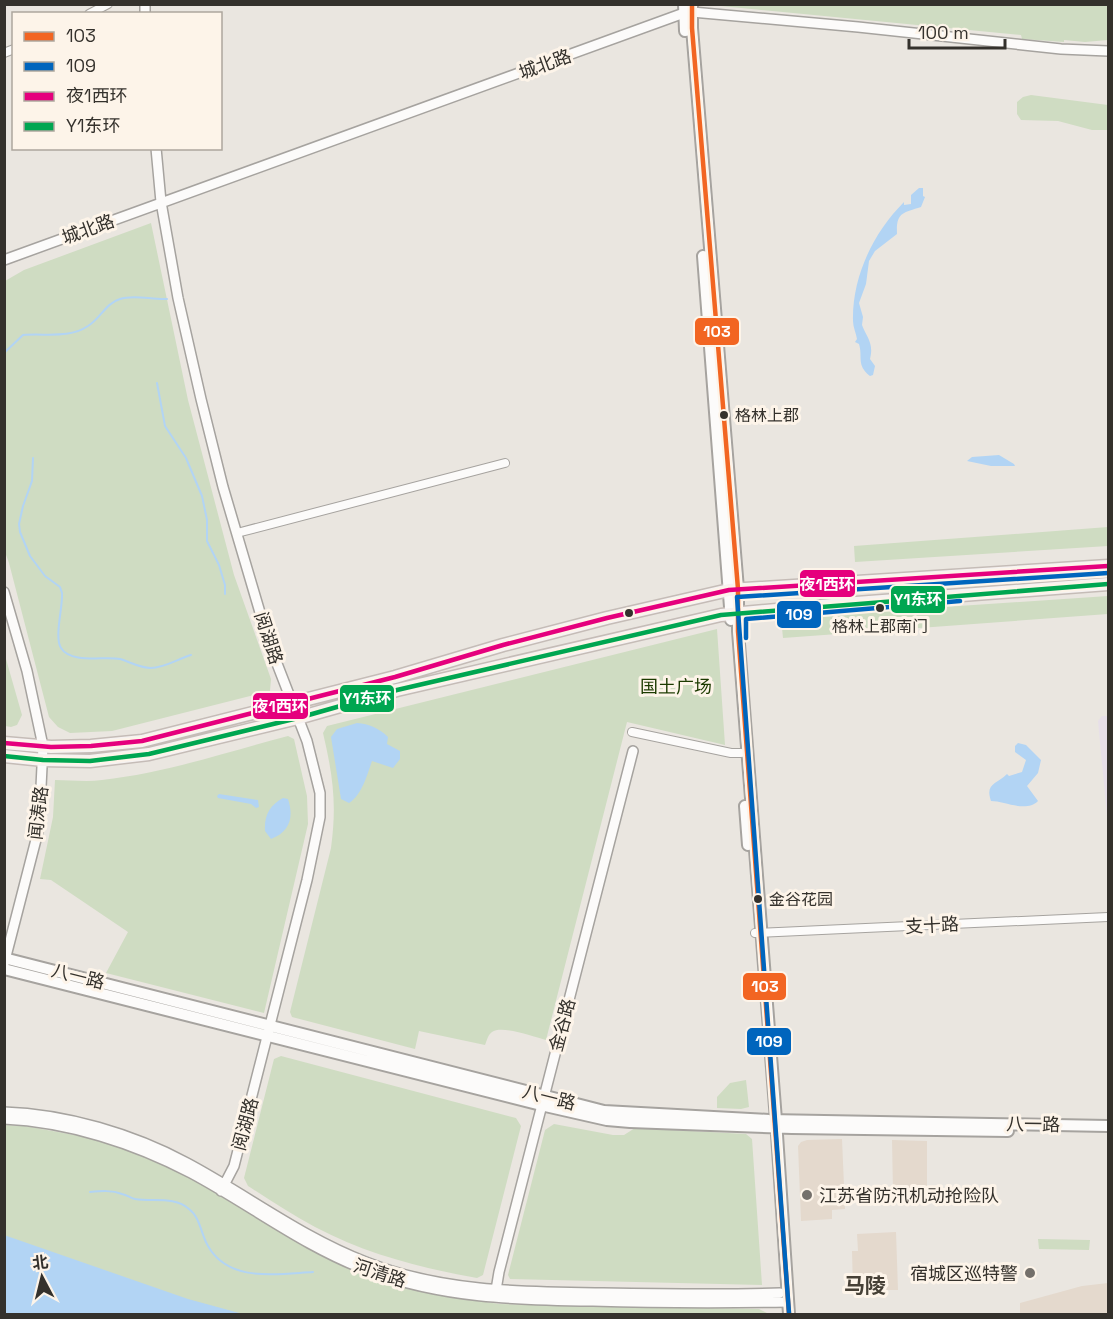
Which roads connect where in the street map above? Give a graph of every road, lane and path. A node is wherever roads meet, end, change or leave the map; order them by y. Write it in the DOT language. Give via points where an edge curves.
graph roads {
  1 [pos="108,4"];
  2 [pos="688,8"];
  3 [pos="93,12"];
  4 [pos="1108,51"];
  5 [pos="156,150"];
  6 [pos="161,202"];
  7 [pos="4,260"];
  8 [pos="505,463"];
  9 [pos="237,533"];
  10 [pos="1108,566"];
  11 [pos="1108,584"];
  12 [pos="733,589"];
  13 [pos="4,592"];
  14 [pos="734,613"];
  15 [pos="292,703"];
  16 [pos="298,718"];
  17 [pos="632,732"];
  18 [pos="4,743"];
  19 [pos="43,746"];
  20 [pos="633,751"];
  21 [pos="741,753"];
  22 [pos="4,756"];
  23 [pos="43,760"];
  24 [pos="1108,917"];
  25 [pos="758,933"];
  26 [pos="5,962"];
  27 [pos="269,1030"];
  28 [pos="542,1101"];
  29 [pos="4,1112"];
  30 [pos="4,1119"];
  31 [pos="772,1124"];
  32 [pos="1108,1126"];
  33 [pos="1108,1132"];
  34 [pos="223,1188"];
  35 [pos="495,1295"];
  36 [pos="783,1299"];
  37 [pos="782,1314"];
  38 [pos="789,1314"];
  1 -- 3 [label="street"];
  2 -- 4 [label="street, 城北路"];
  2 -- 6 [label="street, 城北路"];
  2 -- 12 [label="main road"];
  5 -- 6 [label="street, 阅湖路"];
  6 -- 7 [label="street, 城北路"];
  6 -- 9 [label="street, 阅湖路" via="201,399"];
  8 -- 9 [label="street"];
  9 -- 15 [label="street, 阅湖路" via="269,642"];
  10 -- 12 [label="main road"];
  11 -- 14 [label="main road"];
  12 -- 14 [label="main road"];
  12 -- 15 [label="main road" via="572,627"];
  13 -- 19 [label="street, 闻涛路"];
  14 -- 16 [label="main road" via="397,690"];
  14 -- 21 [label="main road"];
  14 -- 25 [label="main road"];
  15 -- 16 [label="street, 阅湖路"];
  15 -- 19 [label="main road" via="142,741"];
  16 -- 23 [label="main road" via="149,754 90,761"];
  16 -- 27 [label="street, 阅湖路" via="315,771 321,817"];
  17 -- 21 [label="street"];
  18 -- 19 [label="main road"];
  19 -- 23 [label="street, 闻涛路"];
  20 -- 28 [label="street, 金谷路"];
  21 -- 25 [label="main road"];
  22 -- 23 [label="main road"];
  23 -- 26 [label="street, 闻涛路" via="39,828"];
  24 -- 25 [label="street, 支十路"];
  25 -- 31 [label="main road"];
  26 -- 27 [label="main road, 八一路"];
  27 -- 28 [label="main road, 八一路"];
  27 -- 34 [label="street, 阅湖路" via="234,1166"];
  28 -- 31 [label="main road, 八一路" via="604,1111"];
  28 -- 35 [label="street, 金谷路"];
  29 -- 34 [label="street, 河清路" via="52,1117 105,1130 169,1153"];
  30 -- 34 [label="street, 河清路" via="75,1129 111,1140"];
  31 -- 32 [label="main road, 八一路"];
  31 -- 33 [label="main road, 八一路"];
  31 -- 36 [label="main road"];
  34 -- 35 [label="street, 河清路" via="367,1263"];
  35 -- 36 [label="street, 河清路" via="668,1294"];
  36 -- 37 [label="main road"];
  36 -- 38 [label="main road"];
}
